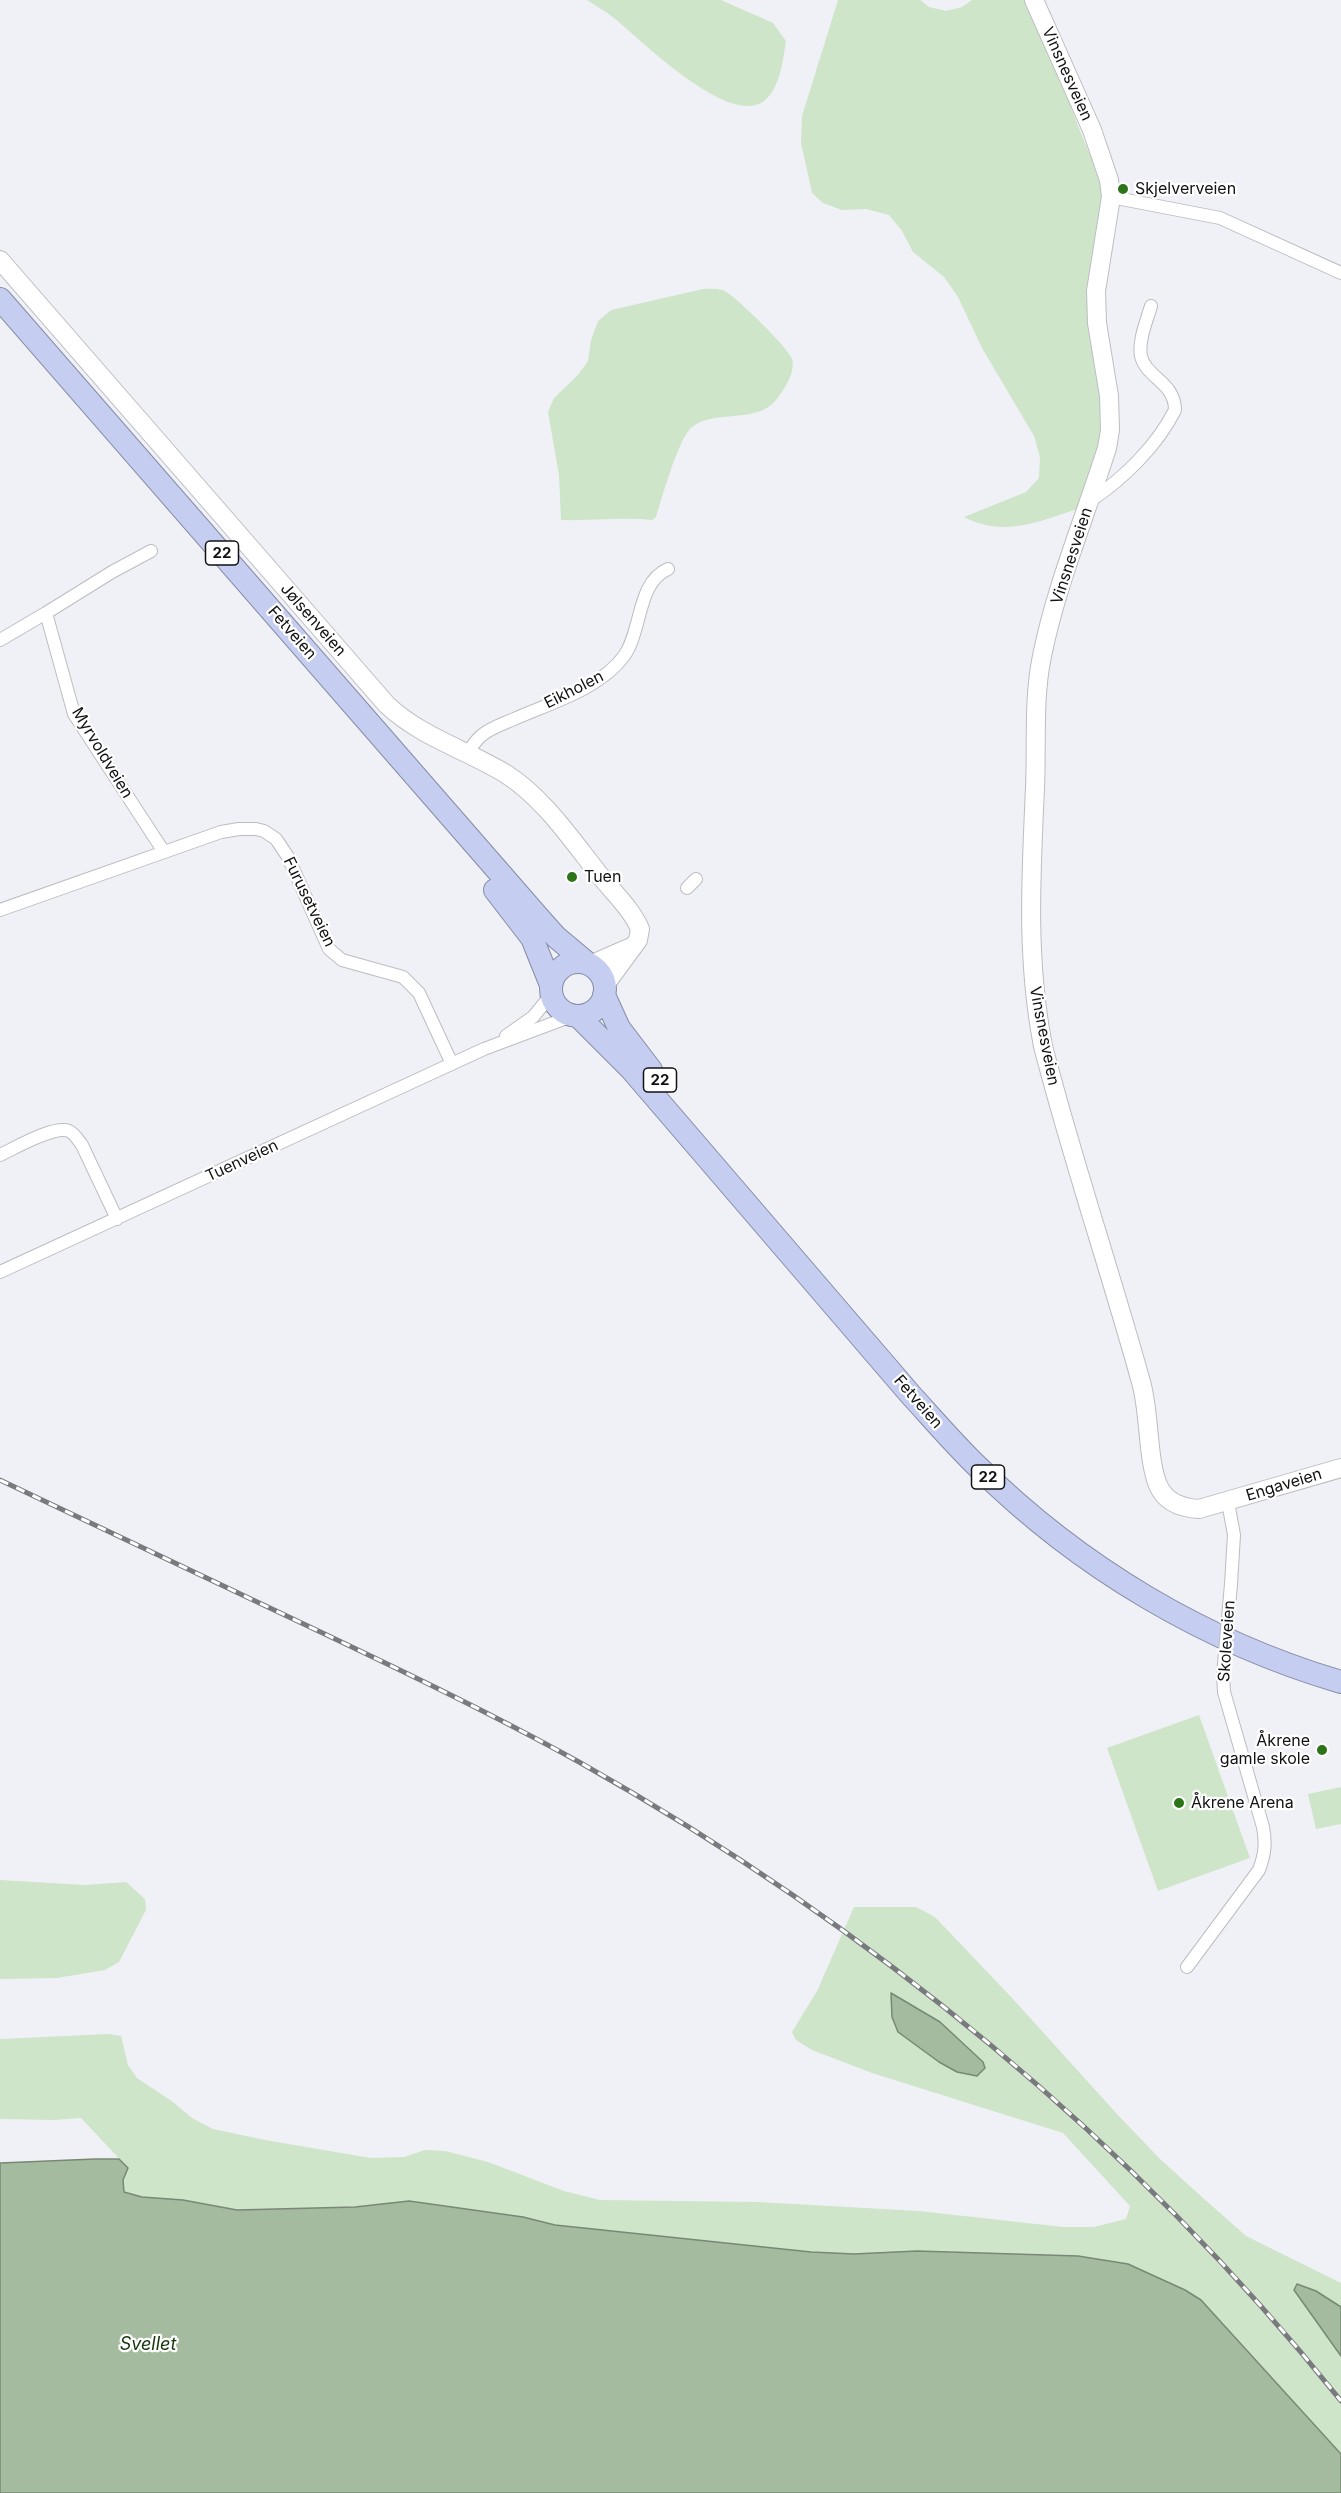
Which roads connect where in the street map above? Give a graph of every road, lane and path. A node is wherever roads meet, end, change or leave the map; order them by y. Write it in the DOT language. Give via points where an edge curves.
graph roads {
  1 [pos="1034,0"];
  2 [pos="1111,196"];
  3 [pos="0,260"];
  4 [pos="1341,273"];
  5 [pos="0,298"];
  6 [pos="1151,306"];
  7 [pos="0,321"];
  8 [pos="1090,501"];
  9 [pos="151,551"];
  10 [pos="668,568"];
  11 [pos="46,613"];
  12 [pos="0,640"];
  13 [pos="467,754"];
  14 [pos="164,852"];
  15 [pos="0,910"];
  16 [pos="633,946"];
  17 [pos="588,964"];
  18 [pos="551,990"];
  19 [pos="605,990"];
  20 [pos="575,1016"];
  21 [pos="484,1049"];
  22 [pos="452,1064"];
  23 [pos="0,1155"];
  24 [pos="117,1219"];
  25 [pos="0,1272"];
  26 [pos="1341,1468"];
  27 [pos="1228,1502"];
  28 [pos="1341,1667"];
  29 [pos="1341,1682"];
  30 [pos="1187,1966"];
  1 -- 2 [label="main road, Vinsnesveien" via="1100,149"];
  2 -- 4 [label="street" via="1220,218"];
  2 -- 8 [label="main road, Vinsnesveien" via="1096,291 1110,430"];
  3 -- 13 [label="main road, Jølsenveien" via="387,705 414,726"];
  5 -- 17 [label="highway, Fetveien / 22" via="539,918"];
  6 -- 8 [label="street, Vinsnesveien" via="1141,356 1171,394 1174,410 1149,448"];
  7 -- 18 [label="highway, Fetveien / 22" via="506,903 532,938"];
  8 -- 27 [label="main road, Vinsnesveien" via="1039,670 1031,855 1034,1003 1056,1097 1142,1386 1158,1485 1173,1503 1189,1509"];
  9 -- 11 [label="street"];
  10 -- 13 [label="street, Eikholen" via="649,588 634,639 614,668 577,691 486,732"];
  11 -- 12 [label="street"];
  11 -- 14 [label="street, Myrvoldveien" via="74,714"];
  13 -- 16 [label="main road, Jølsenveien" via="516,781 548,812 635,920 640,933"];
  14 -- 15 [label="street, Furusetveien"];
  14 -- 22 [label="street, Furusetveien" via="230,830 248,828 270,834 288,858 329,949 342,960 403,977 418,993"];
  16 -- 17 [label="main road"];
  16 -- 19 [label="main road"];
  17 -- 18 [label="highway" via="564,966"];
  17 -- 19 [label="highway, 22" via="600,973"];
  18 -- 20 [label="highway, 22" via="558,1008"];
  18 -- 21 [label="street, Tuenveien" via="533,1017"];
  19 -- 20 [label="highway" via="595,1010"];
  19 -- 28 [label="highway, Fetveien / 22" via="619,1028 642,1059 928,1392 1007,1475 1066,1525 1162,1590 1243,1632"];
  20 -- 21 [label="street, Tuenveien"];
  20 -- 29 [label="highway, Fetveien / 22" via="631,1068 917,1402 997,1486 1073,1549 1155,1603 1238,1646"];
  21 -- 22 [label="street, Tuenveien"];
  22 -- 24 [label="street, Tuenveien"];
  23 -- 24 [label="street" via="52,1131 67,1130 82,1145"];
  24 -- 25 [label="street, Tuenveien"];
  26 -- 27 [label="main road, Engaveien"];
  27 -- 30 [label="street, Skoleveien, bridge" via="1234,1535 1224,1692 1263,1827 1264,1856 1259,1870"];
}
